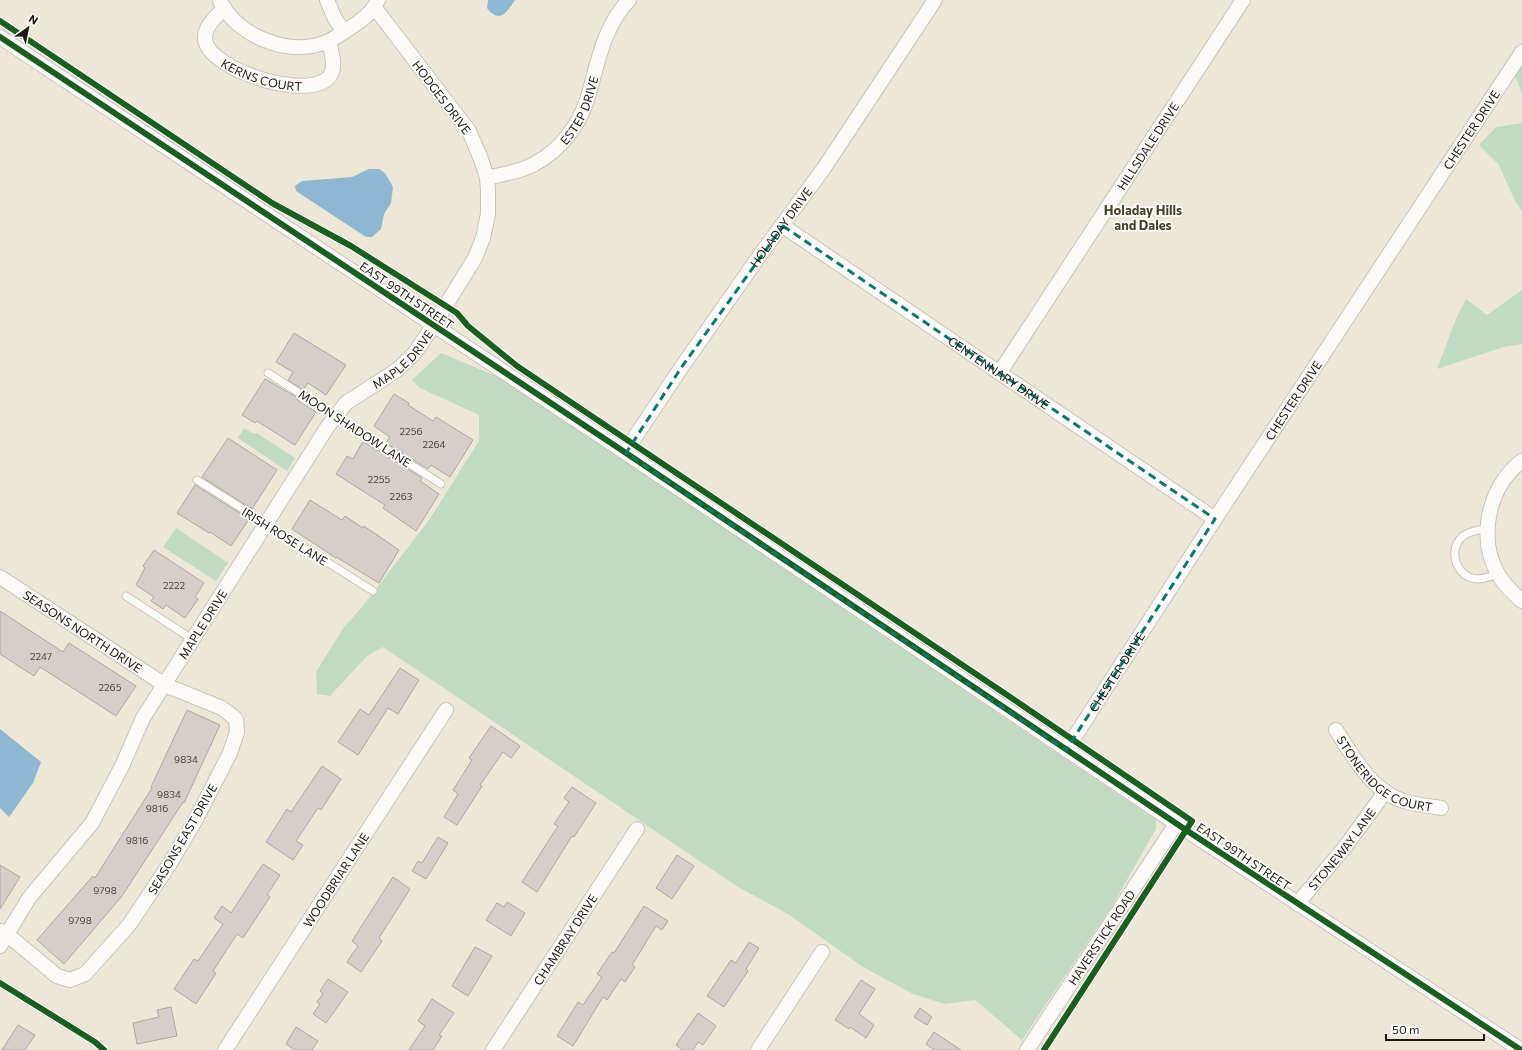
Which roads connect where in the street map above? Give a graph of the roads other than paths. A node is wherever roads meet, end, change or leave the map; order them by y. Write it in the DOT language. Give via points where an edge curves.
graph roads {
  1 [pos="327,0"];
  2 [pos="628,0"];
  3 [pos="935,0"];
  4 [pos="1243,0"];
  5 [pos="221,4"];
  6 [pos="377,4"];
  7 [pos="344,32"];
  8 [pos="0,37"];
  9 [pos="329,41"];
  10 [pos="1522,52"];
  11 [pos="487,178"];
  12 [pos="783,226"];
  13 [pos="433,326"];
  14 [pos="268,372"];
  15 [pos="1000,372"];
  16 [pos="336,416"];
  17 [pos="626,453"];
  18 [pos="1522,461"];
  19 [pos="197,480"];
  20 [pos="441,484"];
  21 [pos="1215,519"];
  22 [pos="266,524"];
  23 [pos="1488,529"];
  24 [pos="1498,574"];
  25 [pos="0,577"];
  26 [pos="373,591"];
  27 [pos="126,596"];
  28 [pos="1522,601"];
  29 [pos="192,639"];
  30 [pos="165,685"];
  31 [pos="446,710"];
  32 [pos="1336,730"];
  33 [pos="1066,750"];
  34 [pos="1385,792"];
  35 [pos="1441,808"];
  36 [pos="1176,824"];
  37 [pos="637,829"];
  38 [pos="1297,904"];
  39 [pos="2,938"];
  40 [pos="822,952"];
  41 [pos="1520,1046"];
  42 [pos="225,1050"];
  43 [pos="493,1050"];
  44 [pos="758,1050"];
  45 [pos="1027,1050"];
  1 -- 7 [label="street"];
  2 -- 11 [label="street, ESTEP DRIVE" via="606,34 585,104 567,137 537,163"];
  3 -- 12 [label="street, HOLADAY DRIVE"];
  4 -- 15 [label="street, HILLSDALE DRIVE"];
  5 -- 9 [label="street, KERNS COURT" via="243,28 270,42 296,46"];
  5 -- 9 [label="street, KERNS COURT" via="207,30 207,46 226,64 268,82 295,85 324,82 333,69"];
  6 -- 7 [label="street, KERNS COURT" via="362,20"];
  6 -- 11 [label="street, HODGES DRIVE" via="469,131"];
  7 -- 9 [label="street, KERNS COURT"];
  8 -- 13 [label="street, EAST 99TH STREET"];
  10 -- 21 [label="street, CHESTER DRIVE"];
  11 -- 13 [label="street, HODGES DRIVE" via="488,214 479,248 470,268"];
  12 -- 15 [label="street, CENTENNARY DRIVE"];
  12 -- 17 [label="street, HOLADAY DRIVE" via="681,368"];
  13 -- 16 [label="street, MAPLE DRIVE" via="414,354 397,370 346,403"];
  13 -- 17 [label="street, EAST 99TH STREET"];
  14 -- 16 [label="lane, MOON SHADOW LANE"];
  15 -- 21 [label="street, CENTENNARY DRIVE"];
  16 -- 20 [label="lane, MOON SHADOW LANE"];
  16 -- 22 [label="street, MAPLE DRIVE"];
  17 -- 33 [label="street, EAST 99TH STREET"];
  18 -- 23 [label="street" via="1508,474 1495,495"];
  19 -- 22 [label="lane, IRISH ROSE LANE"];
  21 -- 33 [label="street, CHESTER DRIVE"];
  22 -- 26 [label="lane, IRISH ROSE LANE"];
  22 -- 29 [label="street, MAPLE DRIVE"];
  23 -- 24 [label="street" via="1490,550"];
  23 -- 24 [label="lane" via="1474,530 1461,538 1455,550 1457,565 1472,578"];
  24 -- 28 [label="street"];
  25 -- 30 [label="street, SEASONS NORTH DRIVE"];
  27 -- 29 [label="lane"];
  29 -- 30 [label="street, MAPLE DRIVE"];
  30 -- 39 [label="street, MAPLE DRIVE" via="143,718 122,766 92,823 29,898"];
  30 -- 39 [label="street, SEASONS EAST DRIVE" via="222,708 236,719 238,732 230,753 169,866 129,925 85,974 70,980 57,976"];
  31 -- 42 [label="street, WOODBRIAR LANE"];
  32 -- 34 [label="street, STONERIDGE COURT" via="1364,770"];
  33 -- 36 [label="street, EAST 99TH STREET"];
  34 -- 35 [label="street, STONERIDGE COURT" via="1404,801"];
  34 -- 38 [label="street, STONEWAY LANE" via="1345,847"];
  36 -- 38 [label="street, EAST 99TH STREET"];
  36 -- 45 [label="street, HAVERSTICK ROAD"];
  37 -- 43 [label="street, CHAMBRAY DRIVE"];
  38 -- 41 [label="street, EAST 99TH STREET"];
  40 -- 44 [label="street"];
}
